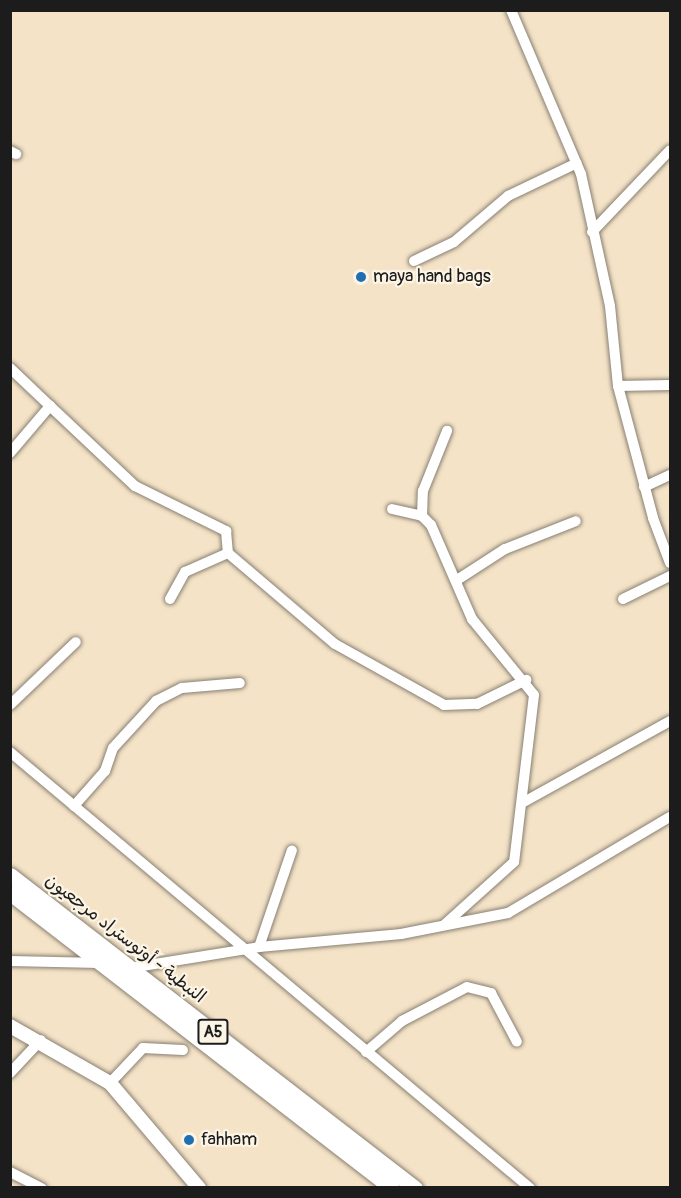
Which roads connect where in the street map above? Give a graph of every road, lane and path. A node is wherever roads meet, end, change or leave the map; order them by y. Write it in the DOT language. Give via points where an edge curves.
graph roads {
  1 [pos="511,10"];
  2 [pos="670,150"];
  3 [pos="577,163"];
  4 [pos="592,232"];
  5 [pos="414,261"];
  6 [pos="10,368"];
  7 [pos="670,385"];
  8 [pos="618,386"];
  9 [pos="50,406"];
  10 [pos="447,431"];
  11 [pos="10,453"];
  12 [pos="670,475"];
  13 [pos="644,488"];
  14 [pos="392,509"];
  15 [pos="422,516"];
  16 [pos="576,520"];
  17 [pos="228,553"];
  18 [pos="670,563"];
  19 [pos="670,576"];
  20 [pos="457,580"];
  21 [pos="170,599"];
  22 [pos="623,599"];
  23 [pos="76,642"];
  24 [pos="526,680"];
  25 [pos="240,683"];
  26 [pos="10,705"];
  27 [pos="670,721"];
  28 [pos="10,752"];
  29 [pos="522,803"];
  30 [pos="74,806"];
  31 [pos="670,817"];
  32 [pos="292,850"];
  33 [pos="10,875"];
  34 [pos="10,893"];
  35 [pos="441,927"];
  36 [pos="259,947"];
  37 [pos="245,951"];
  38 [pos="10,961"];
  39 [pos="103,964"];
  40 [pos="130,968"];
  41 [pos="10,1026"];
  42 [pos="42,1040"];
  43 [pos="517,1042"];
  44 [pos="183,1050"];
  45 [pos="366,1052"];
  46 [pos="10,1073"];
  47 [pos="110,1083"];
  48 [pos="10,1172"];
  49 [pos="42,1188"];
  50 [pos="199,1188"];
  51 [pos="392,1188"];
  52 [pos="415,1188"];
  53 [pos="530,1188"];
  1 -- 3 [label="street"];
  2 -- 4 [label="street"];
  3 -- 4 [label="street"];
  3 -- 5 [label="street" via="508,196 467,233"];
  4 -- 8 [label="street" via="610,306"];
  6 -- 9 [label="street"];
  7 -- 8 [label="street"];
  8 -- 13 [label="street"];
  9 -- 11 [label="street"];
  9 -- 17 [label="street" via="135,486 226,531"];
  10 -- 15 [label="street" via="423,491"];
  12 -- 13 [label="street"];
  13 -- 18 [label="street"];
  14 -- 15 [label="street"];
  15 -- 20 [label="street" via="444,545"];
  16 -- 20 [label="street" via="505,549"];
  17 -- 21 [label="street" via="185,572"];
  17 -- 24 [label="street" via="335,644 444,705 477,704"];
  19 -- 22 [label="street"];
  20 -- 24 [label="street" via="472,619"];
  23 -- 26 [label="street"];
  24 -- 29 [label="street" via="534,695"];
  25 -- 30 [label="street" via="182,688 156,701 113,748 105,771"];
  27 -- 29 [label="street"];
  28 -- 30 [label="street"];
  29 -- 35 [label="street" via="514,862"];
  30 -- 37 [label="street"];
  31 -- 35 [label="street" via="536,902 508,913"];
  32 -- 36 [label="street"];
  33 -- 40 [label="highway, النبطية - أوتوستراد مرجعيون / A5"];
  34 -- 39 [label="highway, النبطية - أوتوستراد مرجعيون / A5"];
  35 -- 36 [label="street" via="353,941"];
  36 -- 37 [label="street"];
  37 -- 40 [label="street"];
  37 -- 45 [label="street"];
  38 -- 39 [label="street"];
  39 -- 51 [label="highway, النبطية - أوتوستراد مرجعيون / A5"];
  40 -- 52 [label="highway, النبطية - أوتوستراد مرجعيون / A5"];
  41 -- 42 [label="main road"];
  42 -- 46 [label="street"];
  42 -- 47 [label="main road"];
  43 -- 45 [label="street" via="491,993 466,987 402,1021"];
  44 -- 47 [label="street" via="144,1048"];
  45 -- 53 [label="street"];
  47 -- 50 [label="main road"];
  48 -- 49 [label="street"];
}
